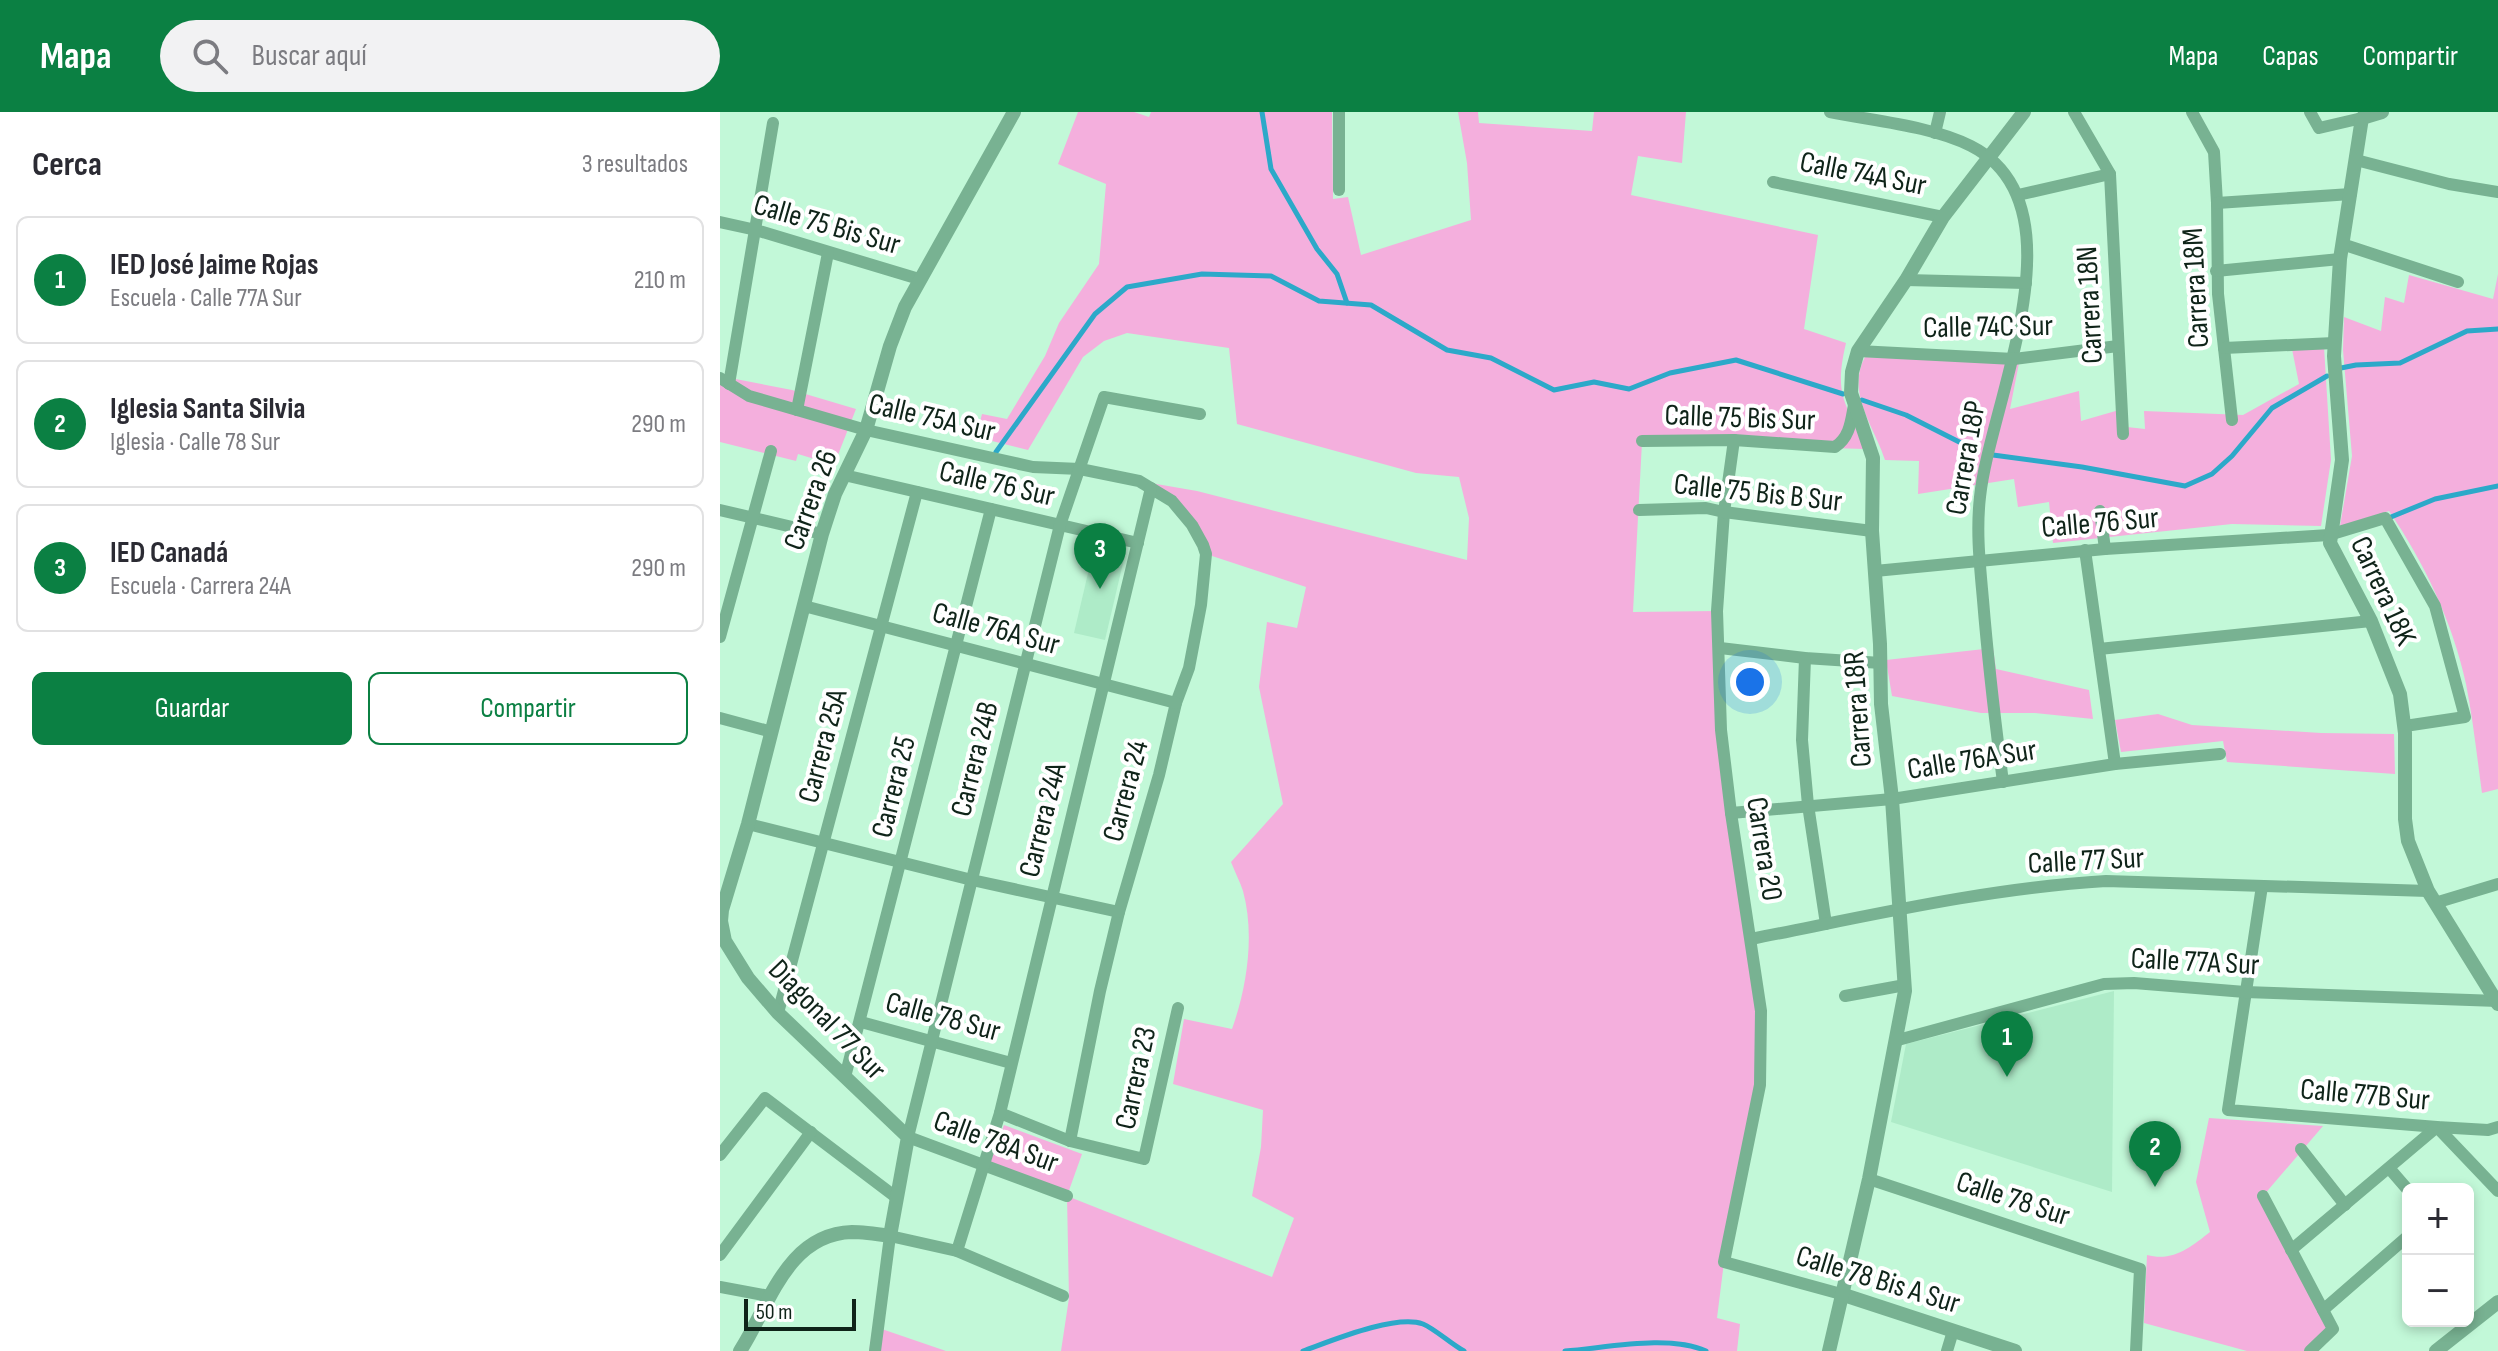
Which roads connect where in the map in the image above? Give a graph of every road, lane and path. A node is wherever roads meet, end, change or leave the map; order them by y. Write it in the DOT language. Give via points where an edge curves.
graph roads {
  1 [pos="1014,112"];
  2 [pos="1339,112"];
  3 [pos="1830,112"];
  4 [pos="1940,112"];
  5 [pos="2024,112"];
  6 [pos="2074,112"];
  7 [pos="2192,112"];
  8 [pos="2310,112"];
  9 [pos="2382,112"];
  10 [pos="2362,118"];
  11 [pos="773,123"];
  12 [pos="1935,133"];
  13 [pos="1988,156"];
  14 [pos="2356,160"];
  15 [pos="2110,174"];
  16 [pos="1773,182"];
  17 [pos="1339,190"];
  18 [pos="2498,192"];
  19 [pos="2351,194"];
  20 [pos="2018,195"];
  21 [pos="2217,203"];
  22 [pos="1943,217"];
  23 [pos="720,222"];
  24 [pos="756,230"];
  25 [pos="2342,244"];
  26 [pos="828,253"];
  27 [pos="2340,259"];
  28 [pos="2216,271"];
  29 [pos="919,279"];
  30 [pos="1906,280"];
  31 [pos="2458,282"];
  32 [pos="2026,283"];
  33 [pos="2334,343"];
  34 [pos="2118,346"];
  35 [pos="2224,348"];
  36 [pos="1858,351"];
  37 [pos="2014,359"];
  38 [pos="725,381"];
  39 [pos="1854,405"];
  40 [pos="797,410"];
  41 [pos="1200,414"];
  42 [pos="2232,420"];
  43 [pos="866,430"];
  44 [pos="2123,434"];
  45 [pos="1734,440"];
  46 [pos="1642,441"];
  47 [pos="771,451"];
  48 [pos="1080,469"];
  49 [pos="844,475"];
  50 [pos="1145,485"];
  51 [pos="917,492"];
  52 [pos="991,509"];
  53 [pos="720,510"];
  54 [pos="1639,510"];
  55 [pos="2100,511"];
  56 [pos="1724,512"];
  57 [pos="753,518"];
  58 [pos="1060,525"];
  59 [pos="1872,531"];
  60 [pos="822,534"];
  61 [pos="2329,535"];
  62 [pos="1138,543"];
  63 [pos="2105,549"];
  64 [pos="2085,550"];
  65 [pos="1979,559"];
  66 [pos="1875,571"];
  67 [pos="804,606"];
  68 [pos="2371,621"];
  69 [pos="882,626"];
  70 [pos="720,637"];
  71 [pos="957,646"];
  72 [pos="1720,648"];
  73 [pos="2099,649"];
  74 [pos="1805,658"];
  75 [pos="1881,663"];
  76 [pos="1026,664"];
  77 [pos="1102,683"];
  78 [pos="1176,703"];
  79 [pos="720,718"];
  80 [pos="2405,726"];
  81 [pos="772,732"];
  82 [pos="2220,754"];
  83 [pos="2115,764"];
  84 [pos="2003,782"];
  85 [pos="1892,799"];
  86 [pos="1808,805"];
  87 [pos="1731,813"];
  88 [pos="748,824"];
  89 [pos="824,842"];
  90 [pos="902,862"];
  91 [pos="972,880"];
  92 [pos="2498,884"];
  93 [pos="2262,886"];
  94 [pos="2431,897"];
  95 [pos="1051,898"];
  96 [pos="1900,910"];
  97 [pos="1119,912"];
  98 [pos="1826,924"];
  99 [pos="721,932"];
  100 [pos="1751,939"];
  101 [pos="1905,985"];
  102 [pos="2245,992"];
  103 [pos="1845,996"];
  104 [pos="2498,1002"];
  105 [pos="1178,1008"];
  106 [pos="778,1013"];
  107 [pos="861,1022"];
  108 [pos="1898,1040"];
  109 [pos="931,1041"];
  110 [pos="1011,1063"];
  111 [pos="845,1077"];
  112 [pos="1000,1113"];
  113 [pos="2437,1127"];
  114 [pos="2498,1127"];
  115 [pos="811,1132"];
  116 [pos="908,1137"];
  117 [pos="1070,1141"];
  118 [pos="2301,1149"];
  119 [pos="720,1155"];
  120 [pos="1144,1159"];
  121 [pos="984,1164"];
  122 [pos="2389,1168"];
  123 [pos="1869,1179"];
  124 [pos="2402,1183"];
  125 [pos="2498,1191"];
  126 [pos="1067,1196"];
  127 [pos="2263,1196"];
  128 [pos="897,1198"];
  129 [pos="2345,1205"];
  130 [pos="890,1236"];
  131 [pos="2402,1241"];
  132 [pos="2291,1250"];
  133 [pos="957,1251"];
  134 [pos="720,1255"];
  135 [pos="1724,1262"];
  136 [pos="720,1287"];
  137 [pos="1841,1294"];
  138 [pos="769,1296"];
  139 [pos="1063,1296"];
  140 [pos="2498,1302"];
  141 [pos="2323,1310"];
  142 [pos="1953,1331"];
  143 [pos="740,1351"];
  144 [pos="875,1351"];
  145 [pos="1829,1351"];
  146 [pos="1947,1351"];
  147 [pos="2015,1351"];
  148 [pos="2136,1351"];
  149 [pos="2310,1351"];
  150 [pos="2436,1351"];
  1 -- 29 [label="street, Carrera 26"];
  2 -- 17 [label="street"];
  3 -- 12 [label="street"];
  4 -- 12 [label="street"];
  5 -- 13 [label="street, Carrera 18R"];
  6 -- 15 [label="street"];
  7 -- 21 [label="street, Carrera 18M" via="2214,152"];
  8 -- 10 [label="street" via="2319,128"];
  9 -- 10 [label="street"];
  10 -- 14 [label="street, Carrera 18K"];
  11 -- 24 [label="street"];
  12 -- 13 [label="street"];
  13 -- 20 [label="street"];
  13 -- 22 [label="street, Carrera 18R"];
  14 -- 18 [label="street"];
  14 -- 19 [label="street, Carrera 18K"];
  15 -- 20 [label="street"];
  15 -- 34 [label="street, Carrera 18N"];
  16 -- 22 [label="street, Calle 74A Sur"];
  19 -- 21 [label="street"];
  19 -- 25 [label="street, Carrera 18K"];
  20 -- 32 [label="street, Carrera 18P" via="2024,214"];
  21 -- 28 [label="street, Carrera 18M"];
  22 -- 30 [label="street, Carrera 18R"];
  23 -- 24 [label="street, Calle 75 Bis Sur"];
  24 -- 26 [label="street, Calle 75 Bis Sur"];
  24 -- 38 [label="street"];
  25 -- 27 [label="street, Carrera 18K"];
  25 -- 31 [label="street"];
  26 -- 29 [label="street, Calle 75 Bis Sur"];
  26 -- 40 [label="street"];
  27 -- 28 [label="street"];
  27 -- 33 [label="street, Carrera 18K"];
  28 -- 35 [label="street, Carrera 18M"];
  29 -- 43 [label="street, Carrera 26" via="890,346"];
  30 -- 32 [label="street"];
  30 -- 36 [label="street, Carrera 18R"];
  32 -- 37 [label="street, Carrera 18P"];
  33 -- 35 [label="street"];
  33 -- 61 [label="street, Carrera 18K" via="2342,460"];
  34 -- 37 [label="street, Calle 74C Sur"];
  34 -- 44 [label="street, Carrera 18N"];
  35 -- 42 [label="street, Carrera 18M"];
  36 -- 37 [label="street, Calle 74C Sur"];
  36 -- 39 [label="street, Carrera 18R" via="1851,382"];
  37 -- 65 [label="street, Carrera 18P" via="1984,468"];
  38 -- 40 [label="street, Calle 75A Sur" via="749,396"];
  39 -- 45 [label="street, Calle 75 Bis Sur" via="1848,432 1835,447"];
  39 -- 59 [label="street, Carrera 18R" via="1872,450"];
  40 -- 43 [label="street, Calle 75A Sur"];
  41 -- 48 [label="street, Carrera 24B" via="1104,397"];
  43 -- 48 [label="street, Calle 75A Sur" via="1033,467"];
  43 -- 49 [label="street, Carrera 26"];
  45 -- 46 [label="street, Calle 75 Bis Sur"];
  45 -- 56 [label="street, Carrera 20"];
  47 -- 57 [label="street"];
  48 -- 50 [label="street, Calle 75A Sur"];
  48 -- 58 [label="street, Carrera 24B"];
  49 -- 51 [label="street, Calle 76 Sur"];
  49 -- 60 [label="street, Carrera 26"];
  50 -- 62 [label="street, Carrera 24A"];
  50 -- 78 [label="street, Carrera 24" via="1172,501 1206,554 1189,668"];
  51 -- 52 [label="street, Calle 76 Sur"];
  51 -- 69 [label="street, Carrera 25A"];
  52 -- 58 [label="street, Calle 76 Sur"];
  52 -- 71 [label="street, Carrera 25"];
  53 -- 57 [label="street"];
  54 -- 56 [label="street, Calle 75 Bis B Sur"];
  55 -- 63 [label="street"];
  56 -- 59 [label="street, Calle 75 Bis B Sur"];
  56 -- 72 [label="street, Carrera 20" via="1717,611"];
  57 -- 60 [label="street"];
  57 -- 70 [label="street"];
  58 -- 62 [label="street, Calle 76 Sur"];
  58 -- 76 [label="street, Carrera 24B"];
  59 -- 66 [label="street, Carrera 18R"];
  60 -- 67 [label="street, Carrera 26"];
  61 -- 63 [label="street, Calle 76 Sur"];
  61 -- 68 [label="street, Carrera 18K" via="2333,553"];
  61 -- 80 [label="street" via="2385,518 2435,606 2465,717"];
  62 -- 77 [label="street, Carrera 24A"];
  63 -- 64 [label="street, Calle 76 Sur"];
  64 -- 65 [label="street, Calle 76 Sur"];
  64 -- 73 [label="street"];
  65 -- 66 [label="street, Calle 76 Sur"];
  65 -- 84 [label="street, Carrera 18P"];
  66 -- 75 [label="street, Carrera 18R"];
  67 -- 69 [label="street, Calle 76A Sur"];
  67 -- 81 [label="street, Carrera 26"];
  68 -- 73 [label="street"];
  68 -- 80 [label="street, Carrera 18K" via="2400,694"];
  69 -- 71 [label="street, Calle 76A Sur"];
  69 -- 89 [label="street, Carrera 25A"];
  71 -- 76 [label="street, Calle 76A Sur"];
  71 -- 90 [label="street, Carrera 25"];
  72 -- 74 [label="street"];
  72 -- 87 [label="street, Carrera 20" via="1721,730"];
  73 -- 83 [label="street"];
  74 -- 75 [label="street"];
  74 -- 86 [label="street" via="1802,740"];
  75 -- 85 [label="street, Carrera 18R"];
  76 -- 77 [label="street, Calle 76A Sur"];
  76 -- 91 [label="street, Carrera 24B"];
  77 -- 78 [label="street, Calle 76A Sur"];
  77 -- 95 [label="street, Carrera 24A"];
  78 -- 97 [label="street, Carrera 24"];
  79 -- 81 [label="street"];
  80 -- 94 [label="street, Carrera 18K" via="2408,841"];
  81 -- 88 [label="street, Carrera 26"];
  82 -- 83 [label="street, Calle 76A Sur"];
  83 -- 84 [label="street, Calle 76A Sur"];
  84 -- 85 [label="street, Calle 76A Sur"];
  85 -- 86 [label="street, Calle 76A Sur"];
  85 -- 96 [label="street, Carrera 18R"];
  86 -- 87 [label="street, Calle 76A Sur"];
  86 -- 98 [label="street"];
  87 -- 100 [label="street, Carrera 20"];
  88 -- 89 [label="street"];
  88 -- 99 [label="street, Carrera 26" via="724,899"];
  89 -- 90 [label="street"];
  89 -- 106 [label="street, Carrera 25A"];
  90 -- 91 [label="street"];
  90 -- 107 [label="street, Carrera 25"];
  91 -- 95 [label="street"];
  91 -- 109 [label="street, Carrera 24B"];
  92 -- 94 [label="street, Calle 77 Sur"];
  93 -- 94 [label="street, Calle 77 Sur"];
  93 -- 96 [label="street, Calle 77 Sur" via="2056,884"];
  93 -- 102 [label="street"];
  94 -- 104 [label="street, Carrera 18K"];
  95 -- 97 [label="street"];
  95 -- 110 [label="street, Carrera 24A"];
  96 -- 98 [label="street, Calle 77 Sur"];
  96 -- 101 [label="street, Carrera 18R"];
  97 -- 117 [label="street, Carrera 24"];
  98 -- 100 [label="street, Calle 77 Sur"];
  99 -- 106 [label="street, Diagonal 77 Sur" via="737,962"];
  100 -- 135 [label="street, Carrera 20" via="1761,1011 1760,1085"];
  101 -- 103 [label="street"];
  101 -- 108 [label="street, Carrera 18R"];
  102 -- 104 [label="street, Calle 77A Sur"];
  102 -- 108 [label="street, Calle 77A Sur" via="2104,984"];
  102 -- 113 [label="street, Calle 77B Sur" via="2228,1110"];
  105 -- 120 [label="street, Carrera 23"];
  106 -- 111 [label="street, Diagonal 77 Sur"];
  107 -- 109 [label="street, Calle 78 Sur"];
  107 -- 111 [label="street, Carrera 25"];
  108 -- 123 [label="street, Carrera 18R"];
  109 -- 110 [label="street, Calle 78 Sur"];
  109 -- 116 [label="street, Carrera 24B"];
  110 -- 112 [label="street, Carrera 24A"];
  111 -- 116 [label="street, Diagonal 77 Sur"];
  112 -- 117 [label="street, Calle 78A Sur"];
  112 -- 121 [label="street, Carrera 24A"];
  113 -- 114 [label="street, Calle 77B Sur"];
  113 -- 122 [label="street"];
  113 -- 125 [label="street"];
  115 -- 119 [label="street" via="765,1098"];
  115 -- 128 [label="street"];
  115 -- 134 [label="street"];
  116 -- 121 [label="street, Calle 78A Sur"];
  116 -- 128 [label="street"];
  117 -- 120 [label="street, Calle 78A Sur"];
  118 -- 129 [label="street"];
  121 -- 126 [label="street, Calle 78A Sur"];
  121 -- 133 [label="street, Carrera 24A"];
  122 -- 124 [label="street"];
  122 -- 129 [label="street"];
  123 -- 137 [label="street, Carrera 18R"];
  123 -- 148 [label="street, Calle 78 Sur" via="2140,1269"];
  127 -- 132 [label="street"];
  128 -- 130 [label="street"];
  129 -- 132 [label="street"];
  130 -- 133 [label="street"];
  130 -- 138 [label="street" via="834,1235 792,1262"];
  130 -- 144 [label="street"];
  131 -- 141 [label="street"];
  132 -- 141 [label="street"];
  133 -- 139 [label="street"];
  135 -- 137 [label="street, Calle 78 Bis A Sur"];
  136 -- 138 [label="street"];
  137 -- 142 [label="street, Calle 78 Bis A Sur"];
  137 -- 145 [label="street, Carrera 18R"];
  138 -- 143 [label="street"];
  140 -- 150 [label="street"];
  141 -- 149 [label="street" via="2333,1329"];
  142 -- 146 [label="street"];
  142 -- 147 [label="street, Calle 78 Bis A Sur"];
}
